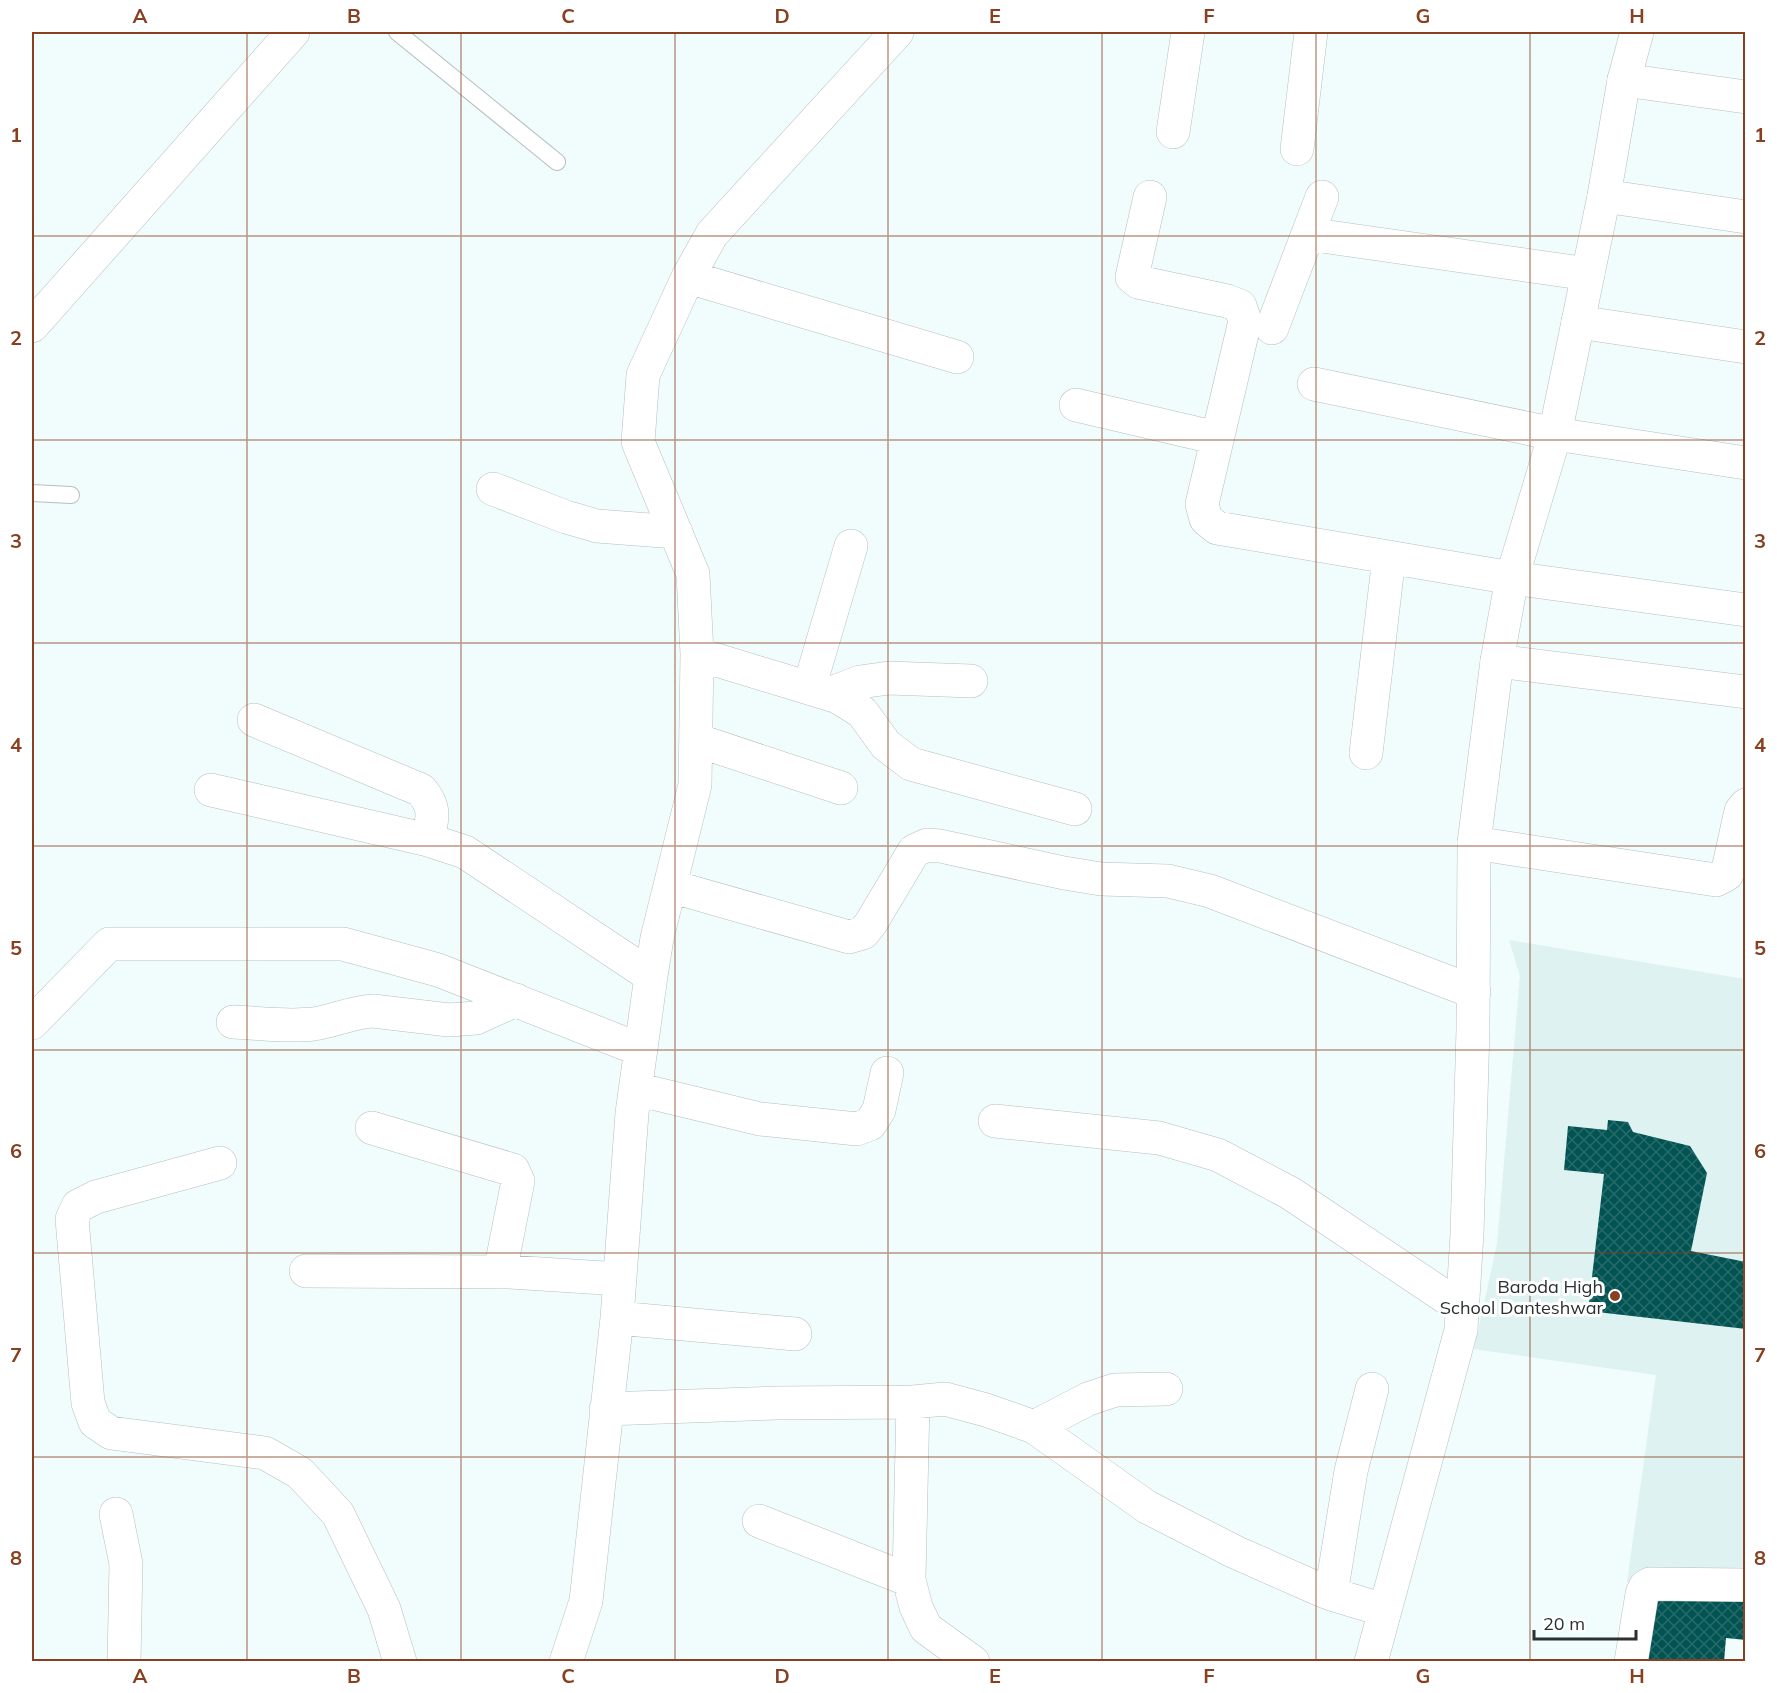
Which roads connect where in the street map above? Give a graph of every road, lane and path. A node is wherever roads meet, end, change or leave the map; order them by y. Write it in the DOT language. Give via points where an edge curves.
graph roads {
  1 [pos="294,32"];
  2 [pos="397,32"];
  3 [pos="897,32"];
  4 [pos="1188,32"];
  5 [pos="1311,32"];
  6 [pos="1637,32"];
  7 [pos="1624,80"];
  8 [pos="1746,97"];
  9 [pos="1173,132"];
  10 [pos="1297,148"];
  11 [pos="557,162"];
  12 [pos="1604,196"];
  13 [pos="1150,197"];
  14 [pos="1322,197"];
  15 [pos="1746,217"];
  16 [pos="1308,234"];
  17 [pos="1588,274"];
  18 [pos="688,278"];
  19 [pos="1578,322"];
  20 [pos="32,326"];
  21 [pos="1272,328"];
  22 [pos="1746,347"];
  23 [pos="957,357"];
  24 [pos="1314,384"];
  25 [pos="1076,405"];
  26 [pos="1555,434"];
  27 [pos="1217,438"];
  28 [pos="1746,463"];
  29 [pos="493,489"];
  30 [pos="32,493"];
  31 [pos="71,495"];
  32 [pos="676,532"];
  33 [pos="851,546"];
  34 [pos="1389,557"];
  35 [pos="1512,578"];
  36 [pos="1746,610"];
  37 [pos="697,654"];
  38 [pos="1497,661"];
  39 [pos="971,681"];
  40 [pos="819,691"];
  41 [pos="1746,692"];
  42 [pos="254,720"];
  43 [pos="696,740"];
  44 [pos="1366,753"];
  45 [pos="841,788"];
  46 [pos="211,790"];
  47 [pos="1746,805"];
  48 [pos="1075,809"];
  49 [pos="428,840"];
  50 [pos="1474,843"];
  51 [pos="670,885"];
  52 [pos="651,976"];
  53 [pos="1474,992"];
  54 [pos="516,1000"];
  55 [pos="233,1022"];
  56 [pos="32,1023"];
  57 [pos="641,1050"];
  58 [pos="888,1073"];
  59 [pos="636,1089"];
  60 [pos="995,1121"];
  61 [pos="372,1128"];
  62 [pos="220,1163"];
  63 [pos="306,1271"];
  64 [pos="500,1272"];
  65 [pos="620,1279"];
  66 [pos="1462,1308"];
  67 [pos="616,1318"];
  68 [pos="795,1334"];
  69 [pos="1166,1389"];
  70 [pos="1372,1389"];
  71 [pos="913,1402"];
  72 [pos="606,1409"];
  73 [pos="1034,1427"];
  74 [pos="116,1514"];
  75 [pos="759,1521"];
  76 [pos="909,1580"];
  77 [pos="1743,1585"];
  78 [pos="1331,1594"];
  79 [pos="1384,1610"];
  80 [pos="124,1662"];
  81 [pos="400,1662"];
  82 [pos="566,1662"];
  83 [pos="973,1662"];
  84 [pos="1371,1662"];
  85 [pos="1631,1662"];
  1 -- 20 [label="street"];
  2 -- 11 [label="lane"];
  3 -- 18 [label="street" via="712,234"];
  4 -- 9 [label="street"];
  5 -- 10 [label="street"];
  6 -- 7 [label="street"];
  7 -- 8 [label="street"];
  7 -- 12 [label="street"];
  12 -- 15 [label="street"];
  12 -- 17 [label="street"];
  13 -- 27 [label="street" via="1132,277 1138,282 1240,306 1245,321"];
  14 -- 16 [label="street"];
  16 -- 17 [label="street"];
  16 -- 21 [label="street"];
  17 -- 19 [label="street"];
  18 -- 23 [label="street"];
  18 -- 32 [label="street" via="644,375 638,442"];
  19 -- 22 [label="street"];
  19 -- 26 [label="street"];
  24 -- 26 [label="street"];
  25 -- 27 [label="street"];
  26 -- 28 [label="street"];
  26 -- 35 [label="street"];
  27 -- 34 [label="street" via="1202,504 1206,519 1217,528"];
  29 -- 32 [label="street" via="597,526"];
  30 -- 31 [label="lane"];
  32 -- 37 [label="street" via="693,574"];
  33 -- 40 [label="street"];
  34 -- 35 [label="street"];
  34 -- 44 [label="street"];
  35 -- 36 [label="street"];
  35 -- 38 [label="street"];
  37 -- 40 [label="street"];
  37 -- 43 [label="street"];
  38 -- 41 [label="street"];
  38 -- 50 [label="street"];
  39 -- 40 [label="street" via="889,678"];
  40 -- 48 [label="street" via="862,712 886,746 910,764"];
  42 -- 49 [label="street" via="421,790 430,801 432,814"];
  43 -- 45 [label="street"];
  43 -- 51 [label="street" via="695,785"];
  46 -- 49 [label="street"];
  47 -- 50 [label="street" via="1741,811 1727,874 1716,880"];
  49 -- 52 [label="street" via="465,852"];
  50 -- 53 [label="street"];
  51 -- 52 [label="street"];
  51 -- 53 [label="street" via="849,937 863,933 871,923 914,851 927,845 940,846 1064,873 1101,879 1168,881 1210,891"];
  52 -- 57 [label="street"];
  53 -- 66 [label="street"];
  54 -- 55 [label="street" via="476,1018 449,1020 373,1011 314,1024"];
  54 -- 56 [label="street" via="438,970 343,944 109,944"];
  54 -- 57 [label="street"];
  57 -- 59 [label="street"];
  58 -- 59 [label="street" via="879,1110 870,1124 857,1129 760,1119"];
  59 -- 65 [label="street"];
  60 -- 66 [label="street" via="1159,1138 1218,1155 1290,1193"];
  61 -- 64 [label="street" via="513,1170 518,1181"];
  62 -- 81 [label="street" via="96,1197 78,1206 72,1219 88,1402 95,1422 111,1433 265,1453 300,1473 338,1514 384,1609"];
  63 -- 64 [label="street"];
  64 -- 65 [label="street"];
  65 -- 67 [label="street"];
  66 -- 79 [label="street" via="1461,1330"];
  67 -- 68 [label="street"];
  67 -- 72 [label="street"];
  69 -- 73 [label="street" via="1115,1390 1088,1399"];
  70 -- 78 [label="street" via="1352,1471"];
  71 -- 72 [label="street"];
  71 -- 73 [label="street" via="945,1399"];
  71 -- 76 [label="street"];
  72 -- 82 [label="street" via="586,1601"];
  73 -- 78 [label="street" via="1147,1507 1235,1552"];
  74 -- 80 [label="street" via="126,1564"];
  75 -- 76 [label="street"];
  76 -- 83 [label="street" via="927,1628"];
  77 -- 85 [label="street" via="1645,1587"];
  78 -- 79 [label="street"];
  79 -- 84 [label="street"];
}
